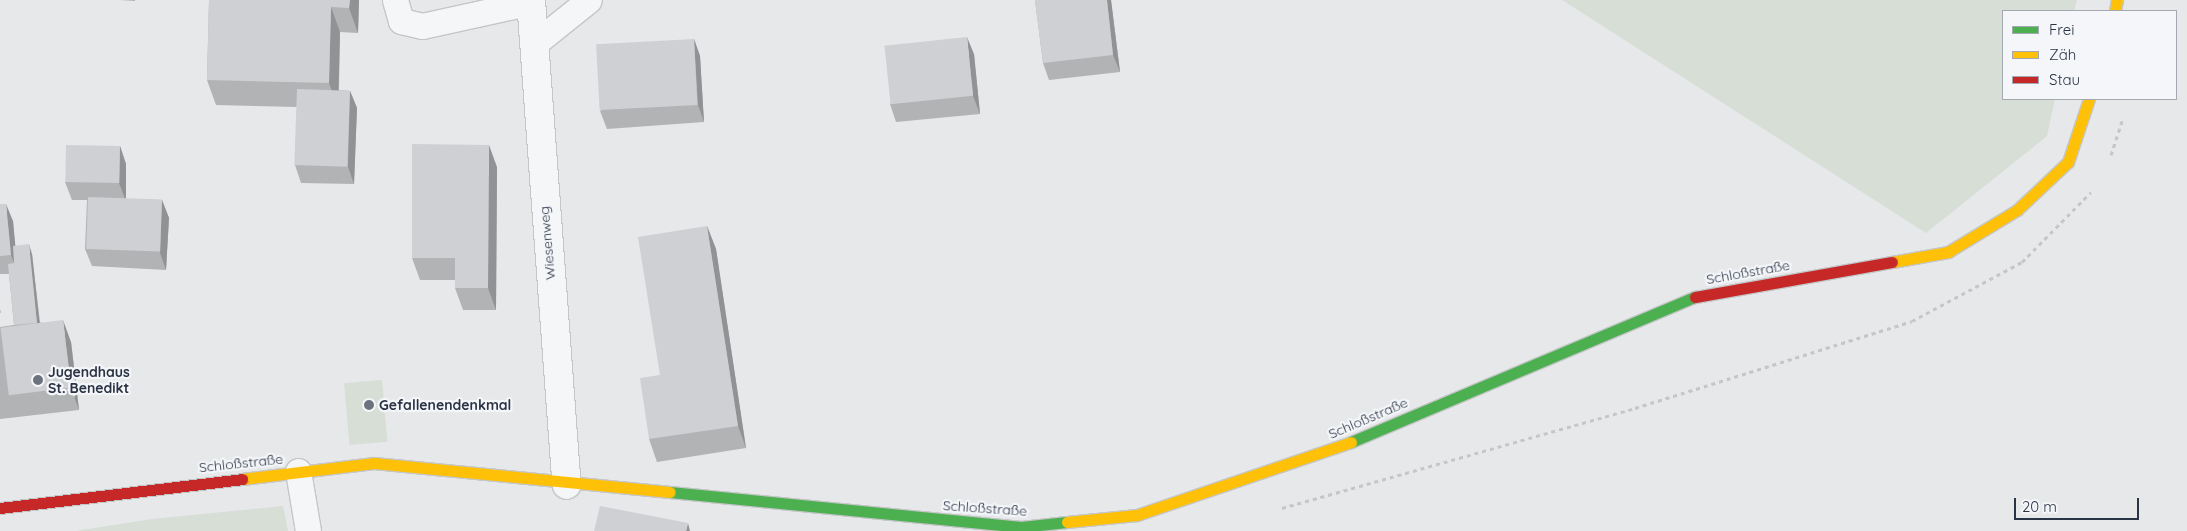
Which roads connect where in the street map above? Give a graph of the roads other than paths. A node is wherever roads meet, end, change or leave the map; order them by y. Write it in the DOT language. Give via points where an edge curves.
graph roads {
  1 [pos="395,0"];
  2 [pos="588,0"];
  3 [pos="531,1"];
  4 [pos="534,44"];
  5 [pos="2089,100"];
  6 [pos="298,471"];
  7 [pos="568,485"];
  8 [pos="0,508"];
  9 [pos="308,528"];
  1 -- 3 [label="lane" via="401,21 422,26"];
  2 -- 4 [label="lane"];
  3 -- 4 [label="street, Wiesenweg"];
  4 -- 7 [label="street, Wiesenweg"];
  5 -- 7 [label="street, Schloßstraße" via="2068,162 2018,210 1948,252 1698,296 1318,456 1138,515 1021,527"];
  6 -- 7 [label="street, Schloßstraße" via="374,463"];
  6 -- 8 [label="street, Schloßstraße"];
  6 -- 9 [label="lane"];
}
